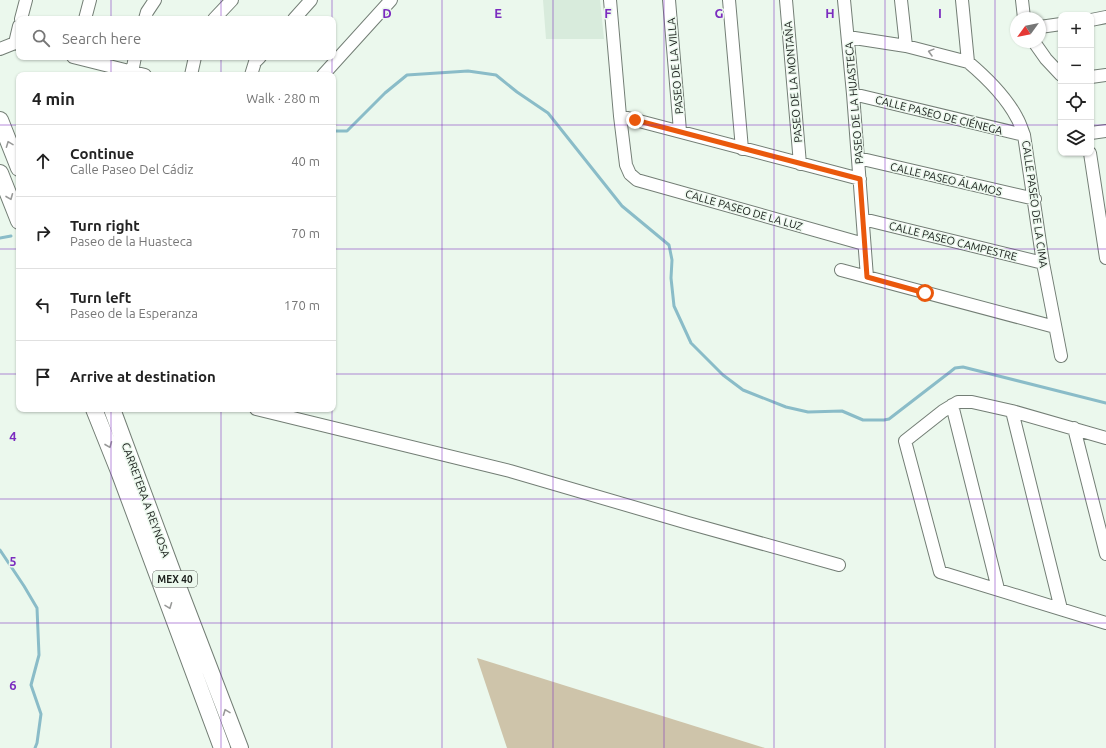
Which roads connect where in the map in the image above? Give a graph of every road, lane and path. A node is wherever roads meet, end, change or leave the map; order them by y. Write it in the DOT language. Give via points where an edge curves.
graph roads {
  1 [pos="26,0"];
  2 [pos="90,0"];
  3 [pos="155,0"];
  4 [pos="232,0"];
  5 [pos="311,0"];
  6 [pos="391,0"];
  7 [pos="610,0"];
  8 [pos="669,0"];
  9 [pos="729,0"];
  10 [pos="786,0"];
  11 [pos="844,0"];
  12 [pos="901,0"];
  13 [pos="962,0"];
  14 [pos="1022,0"];
  15 [pos="1023,12"];
  16 [pos="22,16"];
  17 [pos="86,16"];
  18 [pos="146,16"];
  19 [pos="217,16"];
  20 [pos="297,16"];
  21 [pos="1106,17"];
  22 [pos="1094,19"];
  23 [pos="1058,24"];
  24 [pos="1046,26"];
  25 [pos="848,37"];
  26 [pos="16,43"];
  27 [pos="906,46"];
  28 [pos="0,48"];
  29 [pos="1038,48"];
  30 [pos="86,60"];
  31 [pos="134,60"];
  32 [pos="194,60"];
  33 [pos="257,60"];
  34 [pos="968,62"];
  35 [pos="132,72"];
  36 [pos="192,72"];
  37 [pos="252,72"];
  38 [pos="326,72"];
  39 [pos="1058,72"];
  40 [pos="1106,75"];
  41 [pos="1094,77"];
  42 [pos="853,94"];
  43 [pos="620,116"];
  44 [pos="0,120"];
  45 [pos="680,131"];
  46 [pos="1106,131"];
  47 [pos="1094,133"];
  48 [pos="1024,135"];
  49 [pos="742,149"];
  50 [pos="1091,156"];
  51 [pos="858,158"];
  52 [pos="16,160"];
  53 [pos="800,164"];
  54 [pos="0,173"];
  55 [pos="860,179"];
  56 [pos="1102,194"];
  57 [pos="1034,199"];
  58 [pos="16,213"];
  59 [pos="864,219"];
  60 [pos="864,244"];
  61 [pos="1106,253"];
  62 [pos="1043,263"];
  63 [pos="842,270"];
  64 [pos="867,277"];
  65 [pos="1055,327"];
  66 [pos="1061,356"];
  67 [pos="952,405"];
  68 [pos="1012,411"];
  69 [pos="95,412"];
  70 [pos="113,412"];
  71 [pos="268,412"];
  72 [pos="1074,428"];
  73 [pos="1106,438"];
  74 [pos="120,474"];
  75 [pos="1106,554"];
  76 [pos="839,564"];
  77 [pos="172,571"];
  78 [pos="998,589"];
  79 [pos="1062,609"];
  80 [pos="1106,623"];
  81 [pos="222,748"];
  82 [pos="240,748"];
  1 -- 16 [label="street"];
  2 -- 17 [label="street"];
  3 -- 18 [label="street"];
  4 -- 19 [label="street"];
  5 -- 20 [label="street"];
  6 -- 38 [label="street"];
  7 -- 43 [label="street"];
  8 -- 45 [label="street, PASEO DE LA VILLA"];
  9 -- 49 [label="street"];
  10 -- 53 [label="street, PASEO DE LA MONTAÑA"];
  11 -- 25 [label="street, PASEO DE LA HUASTECA"];
  12 -- 27 [label="street"];
  13 -- 34 [label="street"];
  14 -- 15 [label="street"];
  21 -- 22 [label="street"];
  23 -- 24 [label="street"];
  25 -- 27 [label="street"];
  25 -- 42 [label="street, PASEO DE LA HUASTECA"];
  26 -- 28 [label="street"];
  34 -- 27 [label="street, one-way"];
  29 -- 39 [label="street"];
  30 -- 35 [label="street"];
  31 -- 35 [label="street"];
  32 -- 36 [label="street"];
  33 -- 37 [label="street"];
  34 -- 48 [label="street, CALLE PASEO DE LA CIMA" via="1004,98 1018,118"];
  40 -- 41 [label="street"];
  42 -- 48 [label="street, CALLE PASEO DE CIÉNEGA"];
  42 -- 51 [label="street, PASEO DE LA HUASTECA"];
  43 -- 45 [label="street"];
  43 -- 60 [label="street, CALLE PASEO DE LA LUZ" via="628,169 637,180"];
  52 -- 44 [label="main road, one-way"];
  45 -- 49 [label="street"];
  46 -- 47 [label="street"];
  48 -- 57 [label="street, CALLE PASEO DE LA CIMA"];
  49 -- 53 [label="street"];
  50 -- 56 [label="street"];
  51 -- 55 [label="street, PASEO DE LA HUASTECA"];
  51 -- 57 [label="street, CALLE PASEO ÁLAMOS"];
  53 -- 55 [label="street"];
  54 -- 58 [label="main road, one-way"];
  55 -- 59 [label="street, PASEO DE LA HUASTECA"];
  56 -- 61 [label="street"];
  57 -- 62 [label="street, CALLE PASEO DE LA CIMA"];
  59 -- 60 [label="street, PASEO DE LA HUASTECA"];
  59 -- 62 [label="street, CALLE PASEO CAMPESTRE"];
  60 -- 64 [label="street, PASEO DE LA HUASTECA"];
  62 -- 65 [label="street, CALLE PASEO DE LA CIMA"];
  63 -- 64 [label="street"];
  64 -- 65 [label="street"];
  65 -- 66 [label="street, CALLE PASEO DE LA CIMA"];
  67 -- 68 [label="street" via="958,402 972,402"];
  67 -- 78 [label="street"];
  67 -- 78 [label="street" via="906,441 940,572"];
  68 -- 72 [label="street"];
  68 -- 79 [label="street"];
  69 -- 74 [label="main road, CARRETERA A REYNOSA / MEX 40, one-way"];
  70 -- 77 [label="main road, CARRETERA A REYNOSA / MEX 40"];
  71 -- 76 [label="street" via="510,471"];
  72 -- 73 [label="street"];
  72 -- 75 [label="street"];
  74 -- 77 [label="main road" via="129,482 157,555"];
  74 -- 81 [label="main road, CARRETERA A REYNOSA / MEX 40, one-way"];
  82 -- 77 [label="main road, CARRETERA A REYNOSA / MEX 40, one-way"];
  78 -- 79 [label="street"];
  79 -- 80 [label="street"];
}
